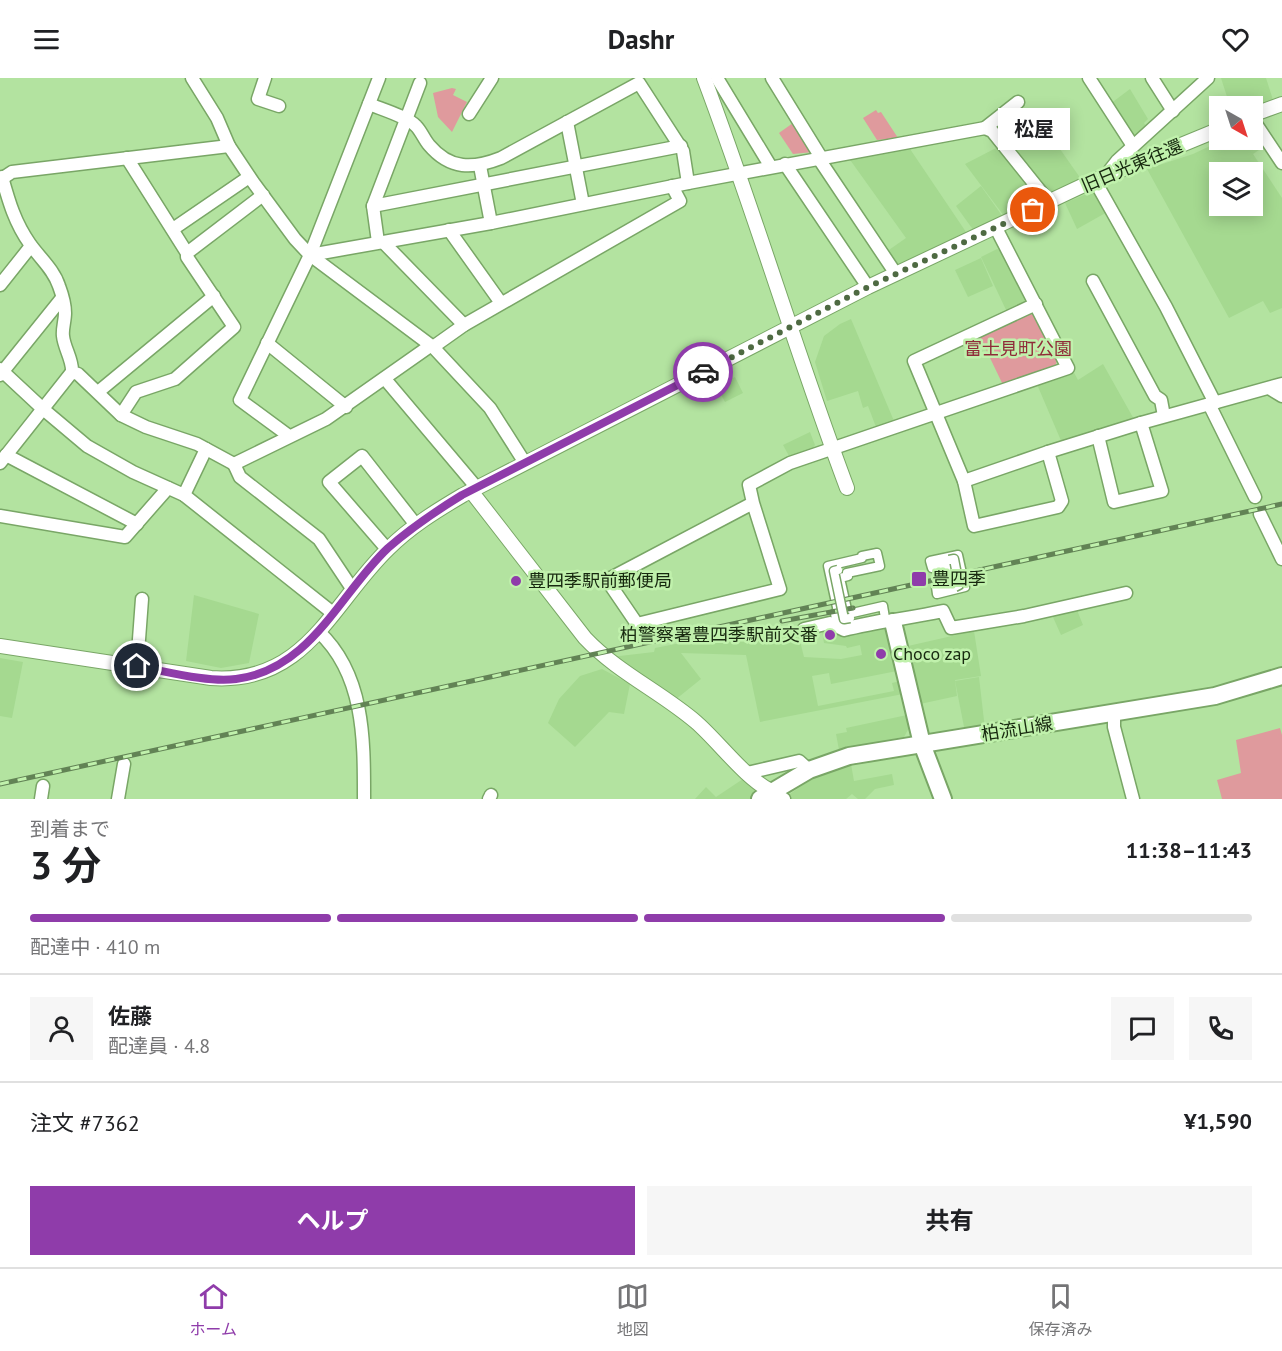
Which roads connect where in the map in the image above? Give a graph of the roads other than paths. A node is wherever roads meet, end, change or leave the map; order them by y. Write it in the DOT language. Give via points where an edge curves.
graph roads {
  1 [pos="192,78"];
  2 [pos="265,78"];
  3 [pos="379,78"];
  4 [pos="492,78"];
  5 [pos="704,78"];
  6 [pos="717,78"];
  7 [pos="772,78"];
  8 [pos="1089,78"];
  9 [pos="1152,78"];
  10 [pos="1208,78"];
  11 [pos="420,83"];
  12 [pos="1018,102"];
  13 [pos="369,104"];
  14 [pos="1282,104"];
  15 [pos="279,106"];
  16 [pos="1173,111"];
  17 [pos="1263,112"];
  18 [pos="469,114"];
  19 [pos="406,120"];
  20 [pos="567,122"];
  21 [pos="985,128"];
  22 [pos="1209,134"];
  23 [pos="1263,134"];
  24 [pos="229,146"];
  25 [pos="681,146"];
  26 [pos="1133,146"];
  27 [pos="127,158"];
  28 [pos="820,159"];
  29 [pos="1282,163"];
  30 [pos="785,164"];
  31 [pos="480,166"];
  32 [pos="771,167"];
  33 [pos="576,168"];
  34 [pos="4,173"];
  35 [pos="739,173"];
  36 [pos="1112,174"];
  37 [pos="249,177"];
  38 [pos="1095,181"];
  39 [pos="688,183"];
  40 [pos="483,185"];
  41 [pos="672,186"];
  42 [pos="263,195"];
  43 [pos="1049,202"];
  44 [pos="583,204"];
  45 [pos="373,206"];
  46 [pos="491,223"];
  47 [pos="996,228"];
  48 [pos="173,229"];
  49 [pos="449,231"];
  50 [pos="381,242"];
  51 [pos="31,246"];
  52 [pos="188,253"];
  53 [pos="310,255"];
  54 [pos="896,274"];
  55 [pos="1093,281"];
  56 [pos="0,285"];
  57 [pos="868,287"];
  58 [pos="214,297"];
  59 [pos="62,298"];
  60 [pos="501,303"];
  61 [pos="1036,304"];
  62 [pos="464,325"];
  63 [pos="790,327"];
  64 [pos="267,344"];
  65 [pos="432,347"];
  66 [pos="1,372"];
  67 [pos="72,372"];
  68 [pos="385,379"];
  69 [pos="1282,384"];
  70 [pos="1269,388"];
  71 [pos="98,392"];
  72 [pos="1282,396"];
  73 [pos="1212,404"];
  74 [pos="346,407"];
  75 [pos="43,409"];
  76 [pos="936,413"];
  77 [pos="121,415"];
  78 [pos="1164,416"];
  79 [pos="1141,423"];
  80 [pos="289,436"];
  81 [pos="1098,436"];
  82 [pos="832,448"];
  83 [pos="206,449"];
  84 [pos="1048,452"];
  85 [pos="3,459"];
  86 [pos="525,463"];
  87 [pos="234,464"];
  88 [pos="964,481"];
  89 [pos="168,488"];
  90 [pos="847,488"];
  91 [pos="474,490"];
  92 [pos="184,495"];
  93 [pos="1255,496"];
  94 [pos="753,503"];
  95 [pos="1260,514"];
  96 [pos="0,516"];
  97 [pos="136,524"];
  98 [pos="416,525"];
  99 [pos="387,549"];
  100 [pos="1282,559"];
  101 [pos="930,561"];
  102 [pos="950,561"];
  103 [pos="838,570"];
  104 [pos="955,586"];
  105 [pos="353,590"];
  106 [pos="1126,593"];
  107 [pos="142,599"];
  108 [pos="883,606"];
  109 [pos="334,614"];
  110 [pos="850,618"];
  111 [pos="893,622"];
  112 [pos="804,629"];
  113 [pos="319,632"];
  114 [pos="0,646"];
  115 [pos="137,666"];
  116 [pos="1282,676"];
  117 [pos="1114,713"];
  118 [pos="922,744"];
  119 [pos="124,764"];
  120 [pos="809,770"];
  121 [pos="747,773"];
  122 [pos="771,796"];
  123 [pos="118,799"];
  124 [pos="364,799"];
  125 [pos="943,799"];
  126 [pos="1133,799"];
  1 -- 24 [label="street"];
  2 -- 15 [label="street" via="258,99"];
  3 -- 13 [label="street"];
  4 -- 18 [label="street"];
  5 -- 35 [label="street"];
  6 -- 32 [label="street"];
  7 -- 28 [label="street"];
  8 -- 26 [label="street"];
  9 -- 16 [label="street"];
  10 -- 16 [label="street"];
  11 -- 19 [label="street"];
  12 -- 21 [label="street"];
  13 -- 19 [label="street"];
  13 -- 53 [label="street"];
  14 -- 17 [label="street"];
  16 -- 26 [label="street"];
  19 -- 31 [label="street" via="415,124 431,147 446,159"];
  19 -- 45 [label="street"];
  20 -- 25 [label="street" via="639,83"];
  20 -- 31 [label="street"];
  20 -- 33 [label="street"];
  21 -- 28 [label="street"];
  21 -- 43 [label="street" via="992,131"];
  22 -- 36 [label="street, 旧日光東往還"];
  23 -- 29 [label="street"];
  24 -- 27 [label="street"];
  24 -- 37 [label="street"];
  25 -- 33 [label="street"];
  25 -- 39 [label="street"];
  26 -- 36 [label="street" via="1110,170"];
  27 -- 34 [label="street"];
  27 -- 48 [label="street"];
  28 -- 30 [label="street"];
  28 -- 54 [label="street"];
  30 -- 32 [label="street"];
  30 -- 57 [label="street"];
  31 -- 40 [label="street"];
  32 -- 35 [label="street"];
  33 -- 40 [label="street"];
  33 -- 44 [label="street"];
  34 -- 51 [label="street" via="11,210"];
  35 -- 39 [label="street"];
  35 -- 63 [label="street"];
  36 -- 38 [label="street, 旧日光東往還"];
  37 -- 42 [label="street"];
  37 -- 48 [label="street"];
  38 -- 43 [label="street, 旧日光東往還"];
  38 -- 73 [label="street" via="1166,307"];
  39 -- 41 [label="street"];
  40 -- 45 [label="street"];
  40 -- 46 [label="street"];
  41 -- 44 [label="street"];
  41 -- 60 [label="street" via="680,201"];
  42 -- 52 [label="street"];
  42 -- 53 [label="street"];
  43 -- 47 [label="street, 旧日光東往還"];
  44 -- 46 [label="street"];
  45 -- 50 [label="street"];
  46 -- 49 [label="street"];
  47 -- 54 [label="street, 旧日光東往還"];
  47 -- 61 [label="street"];
  48 -- 52 [label="street"];
  49 -- 50 [label="street"];
  49 -- 60 [label="street"];
  50 -- 53 [label="street"];
  50 -- 62 [label="street"];
  51 -- 56 [label="street"];
  51 -- 59 [label="street" via="54,274"];
  52 -- 58 [label="street"];
  53 -- 64 [label="street"];
  53 -- 65 [label="street"];
  54 -- 57 [label="street, 旧日光東往還"];
  55 -- 78 [label="street" via="1155,396 1161,400"];
  57 -- 63 [label="street, 旧日光東往還"];
  58 -- 71 [label="street"];
  58 -- 77 [label="street" via="234,327 175,379 136,392"];
  59 -- 66 [label="street"];
  59 -- 67 [label="street" via="62,334"];
  60 -- 62 [label="street"];
  61 -- 76 [label="street" via="914,361"];
  61 -- 76 [label="street" via="1068,368"];
  62 -- 65 [label="street"];
  63 -- 82 [label="street"];
  63 -- 86 [label="street, 旧日光東往還"];
  64 -- 74 [label="street"];
  64 -- 80 [label="street" via="240,400"];
  65 -- 68 [label="street"];
  65 -- 86 [label="street" via="490,408"];
  66 -- 75 [label="street"];
  67 -- 71 [label="street"];
  67 -- 75 [label="street"];
  68 -- 74 [label="street"];
  68 -- 91 [label="street"];
  69 -- 70 [label="street"];
  70 -- 72 [label="street"];
  70 -- 73 [label="street"];
  71 -- 77 [label="street"];
  73 -- 78 [label="street"];
  73 -- 93 [label="street"];
  74 -- 80 [label="street"];
  75 -- 85 [label="street"];
  75 -- 89 [label="street" via="87,446"];
  76 -- 82 [label="street"];
  76 -- 88 [label="street"];
  77 -- 83 [label="street"];
  78 -- 79 [label="street"];
  79 -- 81 [label="street"];
  79 -- 81 [label="street" via="1162,491 1114,502"];
  80 -- 87 [label="street"];
  81 -- 84 [label="street"];
  82 -- 90 [label="street"];
  82 -- 94 [label="street" via="790,463 748,485"];
  83 -- 87 [label="street"];
  83 -- 92 [label="street"];
  84 -- 88 [label="street"];
  84 -- 88 [label="street" via="1062,501 1058,507 974,526"];
  85 -- 97 [label="street"];
  86 -- 91 [label="street, 旧日光東往還"];
  87 -- 105 [label="street" via="240,477 319,538"];
  89 -- 92 [label="street"];
  89 -- 97 [label="street"];
  91 -- 98 [label="street, 旧日光東往還"];
  91 -- 121 [label="street" via="599,652 689,716"];
  92 -- 109 [label="street"];
  94 -- 94 [label="street" via="607,580 637,624 780,589"];
  95 -- 100 [label="street"];
  96 -- 97 [label="street" via="125,537"];
  98 -- 99 [label="street, 旧日光東往還"];
  98 -- 99 [label="street" via="362,456 329,482"];
  99 -- 105 [label="street, 旧日光東往還"];
  101 -- 101 [label="street" via="958,555 965,587 937,594 936,587 953,583 950,564 932,568"];
  102 -- 104 [label="street, bridge" via="954,559 959,585"];
  103 -- 110 [label="street, bridge" via="834,571 844,619"];
  105 -- 109 [label="street, 旧日光東往還"];
  106 -- 111 [label="street" via="951,628 943,611"];
  107 -- 115 [label="street"];
  108 -- 108 [label="street" via="885,618 841,627 828,566 877,553 880,566 840,578 848,614"];
  109 -- 113 [label="street, 旧日光東往還"];
  111 -- 112 [label="street" via="844,630 830,623"];
  111 -- 118 [label="main road"];
  113 -- 115 [label="street, 旧日光東往還" via="281,663 237,679"];
  113 -- 124 [label="street" via="347,672 357,699 364,736"];
  114 -- 115 [label="street, 旧日光東往還"];
  116 -- 117 [label="main road, 柏流山線" via="1215,696"];
  117 -- 118 [label="main road, 柏流山線"];
  117 -- 126 [label="street" via="1114,727"];
  118 -- 120 [label="main road, 柏流山線" via="849,756"];
  118 -- 125 [label="main road"];
  119 -- 123 [label="street"];
  120 -- 121 [label="street" via="799,761"];
  120 -- 122 [label="main road, 柏流山線"];
  121 -- 122 [label="street"];
}
